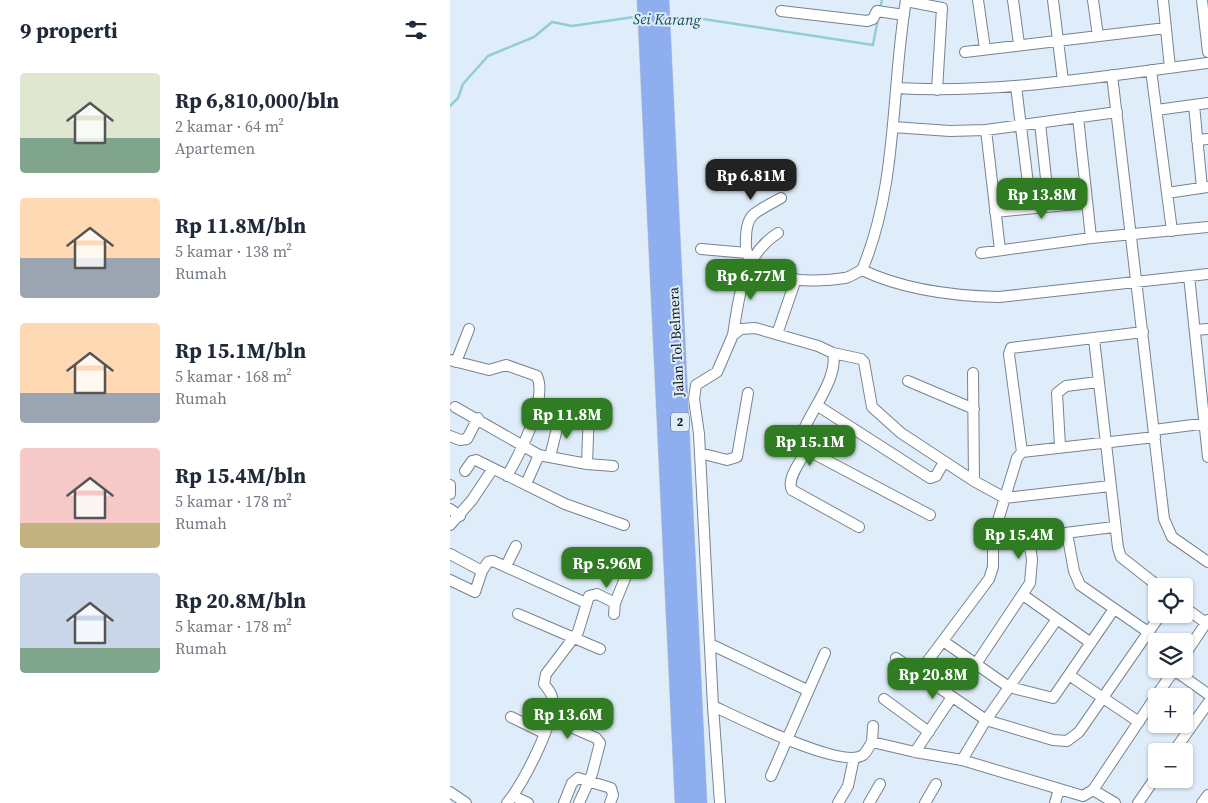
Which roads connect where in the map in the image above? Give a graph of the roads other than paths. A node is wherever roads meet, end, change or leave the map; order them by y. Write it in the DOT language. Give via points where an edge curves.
graph roads {
  1 [pos="906,0"];
  2 [pos="978,0"];
  3 [pos="1013,0"];
  4 [pos="1053,0"];
  5 [pos="1093,0"];
  6 [pos="1162,0"];
  7 [pos="1202,0"];
  8 [pos="653,4"];
  9 [pos="781,11"];
  10 [pos="904,15"];
  11 [pos="1206,22"];
  12 [pos="1166,28"];
  13 [pos="1098,36"];
  14 [pos="1058,40"];
  15 [pos="655,42"];
  16 [pos="1019,44"];
  17 [pos="985,49"];
  18 [pos="965,52"];
  19 [pos="1208,52"];
  20 [pos="1208,63"];
  21 [pos="1170,68"];
  22 [pos="1151,70"];
  23 [pos="1112,75"];
  24 [pos="1063,81"];
  25 [pos="1016,86"];
  26 [pos="896,88"];
  27 [pos="937,90"];
  28 [pos="1208,102"];
  29 [pos="1194,105"];
  30 [pos="1157,110"];
  31 [pos="1117,112"];
  32 [pos="1078,117"];
  33 [pos="1040,123"];
  34 [pos="1022,126"];
  35 [pos="892,127"];
  36 [pos="986,130"];
  37 [pos="1208,139"];
  38 [pos="1197,140"];
  39 [pos="1205,187"];
  40 [pos="1167,193"];
  41 [pos="781,198"];
  42 [pos="1087,203"];
  43 [pos="1049,206"];
  44 [pos="1031,208"];
  45 [pos="995,212"];
  46 [pos="1208,227"];
  47 [pos="1172,231"];
  48 [pos="778,234"];
  49 [pos="1132,235"];
  50 [pos="1091,238"];
  51 [pos="701,249"];
  52 [pos="1000,250"];
  53 [pos="981,253"];
  54 [pos="748,257"];
  55 [pos="862,270"];
  56 [pos="1208,274"];
  57 [pos="1189,276"];
  58 [pos="796,279"];
  59 [pos="1138,282"];
  60 [pos="469,329"];
  61 [pos="1208,329"];
  62 [pos="1195,330"];
  63 [pos="1143,332"];
  64 [pos="778,334"];
  65 [pos="733,336"];
  66 [pos="1094,339"];
  67 [pos="833,353"];
  68 [pos="453,361"];
  69 [pos="973,373"];
  70 [pos="1204,378"];
  71 [pos="908,381"];
  72 [pos="1098,382"];
  73 [pos="748,393"];
  74 [pos="818,406"];
  75 [pos="455,407"];
  76 [pos="590,409"];
  77 [pos="974,409"];
  78 [pos="478,418"];
  79 [pos="589,421"];
  80 [pos="1206,423"];
  81 [pos="1155,433"];
  82 [pos="450,436"];
  83 [pos="1105,441"];
  84 [pos="1060,446"];
  85 [pos="523,448"];
  86 [pos="806,450"];
  87 [pos="1022,452"];
  88 [pos="700,453"];
  89 [pos="539,455"];
  90 [pos="550,457"];
  91 [pos="1208,457"];
  92 [pos="944,462"];
  93 [pos="587,464"];
  94 [pos="613,466"];
  95 [pos="492,470"];
  96 [pos="465,471"];
  97 [pos="507,476"];
  98 [pos="974,481"];
  99 [pos="526,484"];
  100 [pos="450,485"];
  101 [pos="1110,486"];
  102 [pos="450,494"];
  103 [pos="1006,498"];
  104 [pos="450,509"];
  105 [pos="930,515"];
  106 [pos="460,516"];
  107 [pos="450,525"];
  108 [pos="624,525"];
  109 [pos="1114,526"];
  110 [pos="859,527"];
  111 [pos="1066,533"];
  112 [pos="1029,538"];
  113 [pos="992,542"];
  114 [pos="516,546"];
  115 [pos="450,554"];
  116 [pos="1208,562"];
  117 [pos="506,566"];
  118 [pos="482,571"];
  119 [pos="628,571"];
  120 [pos="1148,578"];
  121 [pos="450,580"];
  122 [pos="1023,594"];
  123 [pos="586,603"];
  124 [pos="615,603"];
  125 [pos="1114,609"];
  126 [pos="1193,612"];
  127 [pos="518,614"];
  128 [pos="614,614"];
  129 [pos="1057,618"];
  130 [pos="1207,622"];
  131 [pos="1154,623"];
  132 [pos="1148,632"];
  133 [pos="574,638"];
  134 [pos="943,641"];
  135 [pos="1091,642"];
  136 [pos="1193,643"];
  137 [pos="710,644"];
  138 [pos="600,649"];
  139 [pos="825,652"];
  140 [pos="896,658"];
  141 [pos="976,664"];
  142 [pos="918,674"];
  143 [pos="1069,675"];
  144 [pos="1187,678"];
  145 [pos="1009,687"];
  146 [pos="807,690"];
  147 [pos="1208,694"];
  148 [pos="952,698"];
  149 [pos="1103,698"];
  150 [pos="884,699"];
  151 [pos="1208,703"];
  152 [pos="713,706"];
  153 [pos="1148,708"];
  154 [pos="512,717"];
  155 [pos="550,718"];
  156 [pos="986,720"];
  157 [pos="1139,722"];
  158 [pos="873,726"];
  159 [pos="929,732"];
  160 [pos="544,733"];
  161 [pos="787,740"];
  162 [pos="872,742"];
  163 [pos="1180,743"];
  164 [pos="915,752"];
  165 [pos="854,758"];
  166 [pos="962,760"];
  167 [pos="771,776"];
  168 [pos="589,781"];
  169 [pos="880,784"];
  170 [pos="936,784"];
  171 [pos="1148,788"];
  172 [pos="1060,789"];
  173 [pos="1093,790"];
  174 [pos="450,792"];
  175 [pos="1208,795"];
  176 [pos="510,800"];
  177 [pos="466,803"];
  178 [pos="528,803"];
  179 [pos="564,803"];
  180 [pos="580,803"];
  181 [pos="610,803"];
  182 [pos="684,803"];
  183 [pos="698,803"];
  184 [pos="720,803"];
  185 [pos="839,803"];
  186 [pos="869,803"];
  187 [pos="925,803"];
  188 [pos="1055,803"];
  189 [pos="1115,803"];
  190 [pos="1138,803"];
  191 [pos="1202,803"];
  1 -- 10 [label="street"];
  1 -- 27 [label="street" via="942,8"];
  2 -- 17 [label="street"];
  3 -- 16 [label="street"];
  4 -- 14 [label="street"];
  5 -- 13 [label="street"];
  6 -- 12 [label="street"];
  7 -- 11 [label="street"];
  8 -- 15 [label="highway, Jalan Tol Belmera / 2"];
  9 -- 10 [label="street" via="867,21 873,19 877,11"];
  10 -- 26 [label="street"];
  11 -- 19 [label="street"];
  12 -- 13 [label="street"];
  12 -- 21 [label="street"];
  13 -- 14 [label="street"];
  14 -- 16 [label="street"];
  14 -- 24 [label="street"];
  15 -- 182 [label="highway, Jalan Tol Belmera / 2"];
  15 -- 183 [label="highway, Jalan Tol Belmera / 2"];
  16 -- 17 [label="street"];
  17 -- 18 [label="street"];
  20 -- 21 [label="street"];
  21 -- 22 [label="street"];
  22 -- 23 [label="street"];
  22 -- 30 [label="street"];
  23 -- 24 [label="street"];
  23 -- 31 [label="street"];
  24 -- 25 [label="street"];
  25 -- 27 [label="street"];
  25 -- 34 [label="street"];
  26 -- 27 [label="street"];
  26 -- 35 [label="street"];
  28 -- 29 [label="street"];
  29 -- 30 [label="street"];
  29 -- 38 [label="street"];
  30 -- 40 [label="street"];
  31 -- 32 [label="street"];
  31 -- 49 [label="street"];
  32 -- 33 [label="street"];
  32 -- 42 [label="street"];
  33 -- 34 [label="street"];
  33 -- 43 [label="street"];
  34 -- 36 [label="street"];
  34 -- 44 [label="street"];
  35 -- 36 [label="street"];
  35 -- 55 [label="street" via="876,228"];
  36 -- 45 [label="street"];
  37 -- 38 [label="street"];
  38 -- 39 [label="street"];
  39 -- 40 [label="street"];
  40 -- 47 [label="street"];
  41 -- 54 [label="street" via="754,214 749,221 745,241"];
  42 -- 43 [label="street"];
  42 -- 50 [label="street"];
  43 -- 44 [label="street"];
  44 -- 45 [label="street"];
  45 -- 52 [label="street"];
  46 -- 47 [label="street"];
  47 -- 49 [label="street"];
  48 -- 54 [label="street"];
  49 -- 50 [label="street"];
  49 -- 59 [label="street"];
  50 -- 52 [label="street"];
  51 -- 54 [label="street"];
  52 -- 53 [label="street"];
  54 -- 58 [label="street" via="759,270"];
  54 -- 65 [label="street"];
  55 -- 58 [label="street" via="847,278"];
  55 -- 59 [label="street" via="911,288 979,296 1017,296"];
  56 -- 57 [label="street"];
  57 -- 59 [label="street"];
  57 -- 62 [label="street"];
  58 -- 64 [label="street"];
  59 -- 63 [label="street"];
  60 -- 68 [label="street"];
  61 -- 62 [label="street"];
  62 -- 70 [label="street"];
  63 -- 66 [label="street"];
  63 -- 81 [label="street"];
  64 -- 65 [label="street" via="755,328 741,329"];
  64 -- 67 [label="street"];
  65 -- 88 [label="street" via="717,372 694,389"];
  66 -- 72 [label="street"];
  66 -- 87 [label="street" via="1011,348"];
  67 -- 74 [label="street" via="828,384"];
  67 -- 92 [label="street" via="861,358 872,407 901,433"];
  68 -- 85 [label="street" via="489,370 506,365 537,376 540,383 535,412"];
  69 -- 77 [label="street"];
  70 -- 80 [label="street"];
  71 -- 77 [label="street"];
  72 -- 83 [label="street"];
  72 -- 84 [label="street" via="1066,386 1057,393"];
  73 -- 88 [label="street" via="737,457 727,460"];
  74 -- 86 [label="street" via="801,435 801,446"];
  74 -- 92 [label="street" via="930,478 936,476"];
  75 -- 78 [label="street"];
  76 -- 79 [label="street"];
  77 -- 98 [label="street"];
  78 -- 82 [label="street" via="467,439"];
  78 -- 85 [label="street"];
  79 -- 90 [label="street" via="560,416"];
  79 -- 93 [label="street"];
  80 -- 81 [label="street"];
  80 -- 91 [label="street"];
  81 -- 83 [label="street"];
  81 -- 116 [label="street" via="1166,528"];
  83 -- 84 [label="street"];
  83 -- 101 [label="street"];
  84 -- 87 [label="street"];
  85 -- 89 [label="street"];
  85 -- 97 [label="street"];
  86 -- 105 [label="street"];
  86 -- 110 [label="street" via="789,486"];
  87 -- 103 [label="street" via="1017,458"];
  88 -- 137 [label="street"];
  89 -- 90 [label="street"];
  89 -- 99 [label="street"];
  90 -- 93 [label="street"];
  92 -- 98 [label="street"];
  93 -- 94 [label="street"];
  95 -- 96 [label="street" via="474,460"];
  95 -- 97 [label="street"];
  95 -- 106 [label="street"];
  97 -- 99 [label="street"];
  98 -- 103 [label="street"];
  99 -- 108 [label="street" via="566,504"];
  100 -- 102 [label="street"];
  101 -- 103 [label="street"];
  101 -- 109 [label="street"];
  103 -- 113 [label="street"];
  104 -- 106 [label="street"];
  106 -- 107 [label="street"];
  109 -- 111 [label="street"];
  109 -- 120 [label="street" via="1121,557"];
  111 -- 112 [label="street"];
  111 -- 125 [label="street" via="1080,585"];
  112 -- 113 [label="street"];
  112 -- 122 [label="street" via="1032,570 1030,583"];
  113 -- 134 [label="street" via="993,567 989,579"];
  114 -- 117 [label="street"];
  115 -- 118 [label="street"];
  117 -- 118 [label="street" via="489,561"];
  117 -- 123 [label="street"];
  118 -- 121 [label="street" via="475,592"];
  119 -- 124 [label="street"];
  122 -- 129 [label="street"];
  122 -- 141 [label="street"];
  123 -- 124 [label="street" via="592,594"];
  123 -- 133 [label="street"];
  124 -- 128 [label="street"];
  125 -- 132 [label="street"];
  125 -- 135 [label="street"];
  126 -- 130 [label="street"];
  127 -- 133 [label="street"];
  129 -- 135 [label="street"];
  129 -- 145 [label="street"];
  130 -- 136 [label="street"];
  131 -- 132 [label="street"];
  132 -- 149 [label="street"];
  133 -- 138 [label="street"];
  133 -- 155 [label="street" via="544,681 552,697"];
  134 -- 141 [label="street"];
  134 -- 142 [label="street"];
  135 -- 143 [label="street"];
  137 -- 146 [label="street"];
  137 -- 152 [label="street"];
  139 -- 146 [label="street"];
  140 -- 142 [label="street"];
  141 -- 145 [label="street"];
  142 -- 148 [label="street"];
  143 -- 145 [label="street" via="1053,698"];
  143 -- 149 [label="street"];
  144 -- 147 [label="street"];
  145 -- 156 [label="street"];
  146 -- 161 [label="street"];
  148 -- 156 [label="street"];
  148 -- 159 [label="street"];
  149 -- 156 [label="street" via="1079,732 1067,740 1053,740"];
  149 -- 157 [label="street"];
  150 -- 159 [label="street"];
  151 -- 163 [label="street"];
  152 -- 161 [label="street"];
  152 -- 184 [label="street"];
  153 -- 157 [label="street"];
  154 -- 160 [label="street"];
  155 -- 160 [label="street"];
  155 -- 168 [label="street" via="599,740 601,746"];
  156 -- 166 [label="street"];
  157 -- 173 [label="street"];
  158 -- 162 [label="street"];
  159 -- 164 [label="street"];
  160 -- 176 [label="street"];
  161 -- 165 [label="street"];
  161 -- 167 [label="street"];
  162 -- 164 [label="street"];
  162 -- 165 [label="street" via="864,754"];
  164 -- 166 [label="street"];
  165 -- 185 [label="street" via="848,786"];
  166 -- 172 [label="street"];
  168 -- 179 [label="street" via="575,779"];
  168 -- 180 [label="street"];
  168 -- 181 [label="street" via="611,788"];
  169 -- 186 [label="street"];
  170 -- 187 [label="street"];
  171 -- 190 [label="street"];
  172 -- 173 [label="street" via="1084,796"];
  172 -- 188 [label="street"];
  173 -- 189 [label="street"];
  174 -- 177 [label="street"];
  175 -- 191 [label="street"];
  176 -- 178 [label="street"];
}
